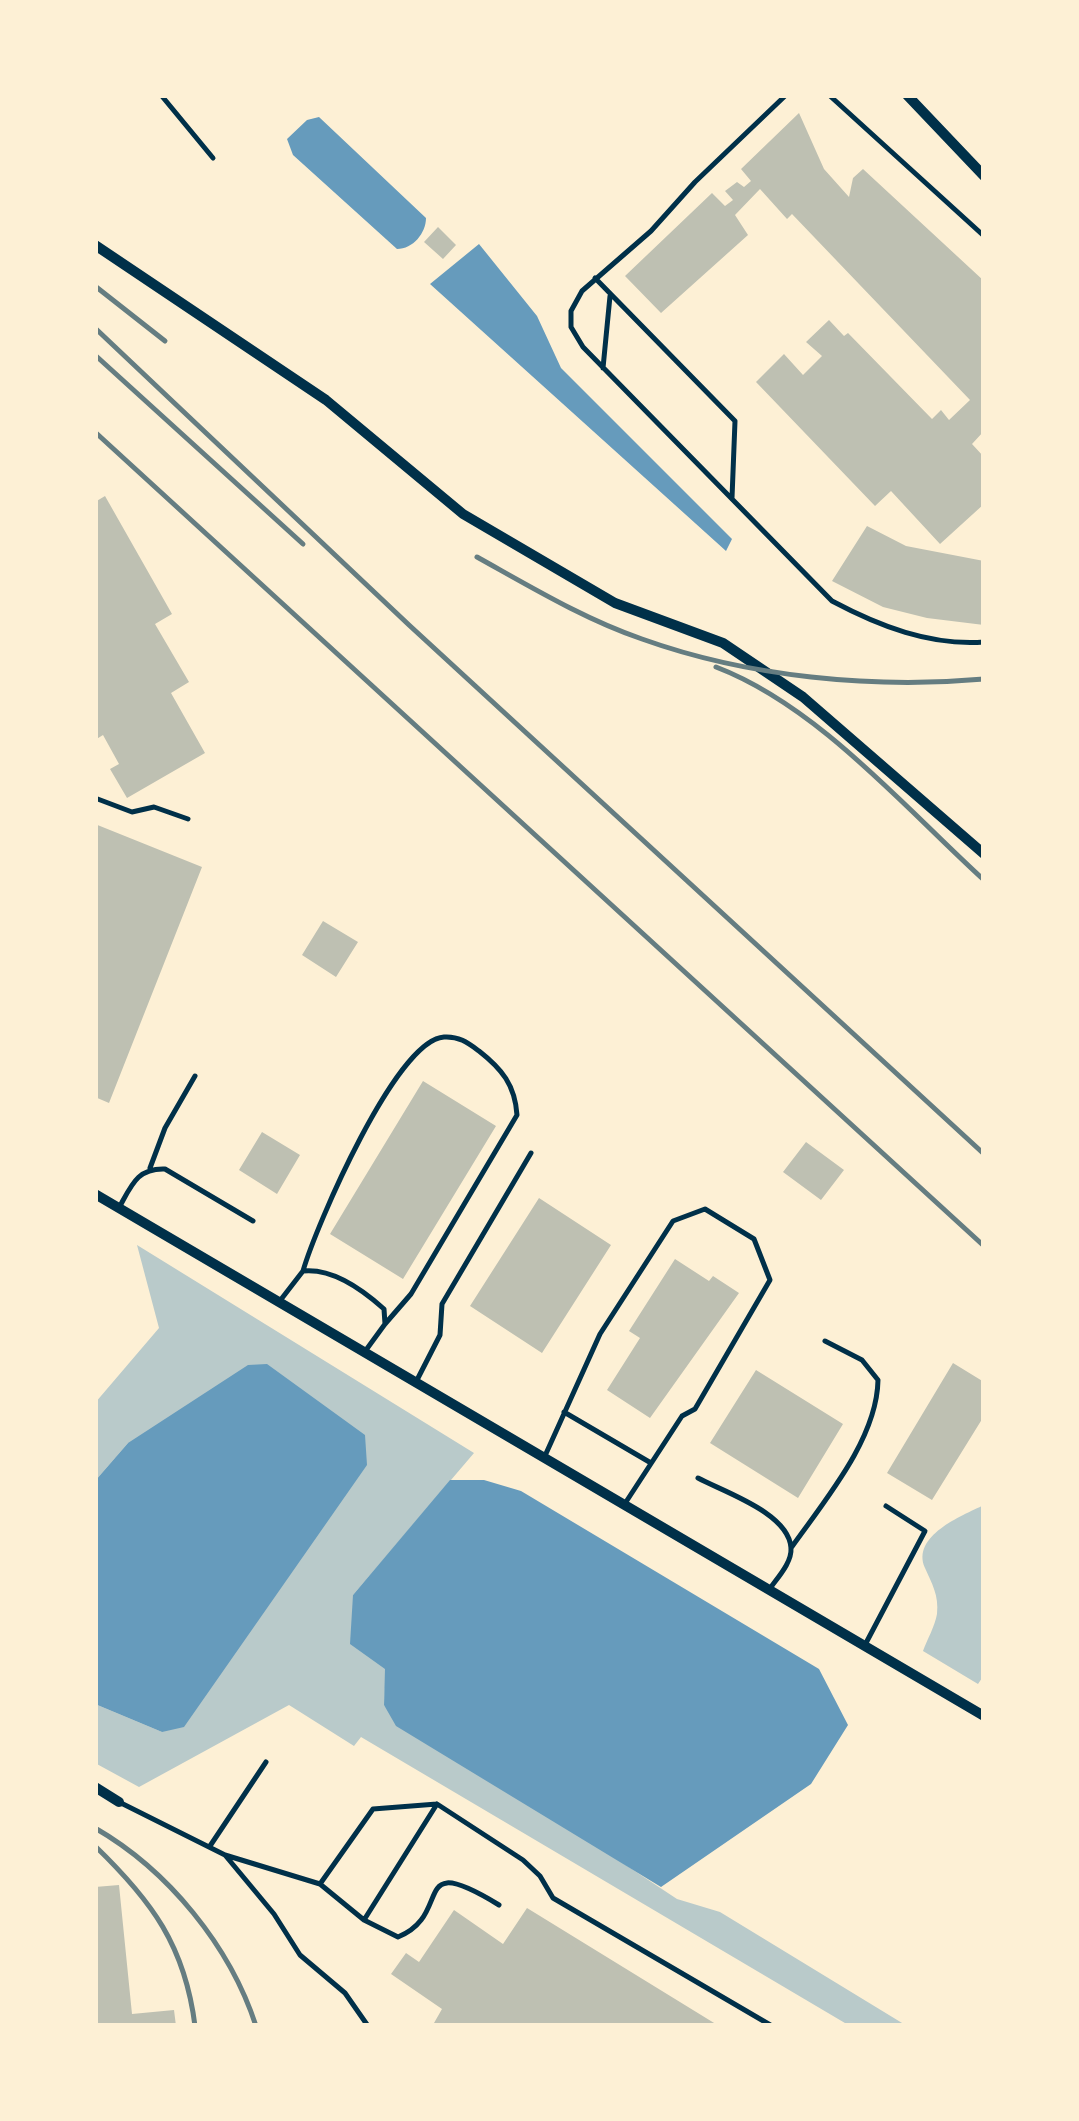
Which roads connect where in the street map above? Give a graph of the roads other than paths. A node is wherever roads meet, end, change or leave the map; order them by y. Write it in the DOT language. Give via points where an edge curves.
graph roads {
  1 [pos="161,95"];
  2 [pos="786,95"];
  3 [pos="830,95"];
  4 [pos="907,95"];
  5 [pos="213,158"];
  6 [pos="984,176"];
  7 [pos="984,236"];
  8 [pos="95,245"];
  9 [pos="595,278"];
  10 [pos="610,294"];
  11 [pos="604,368"];
  12 [pos="732,498"];
  13 [pos="984,642"];
  14 [pos="95,798"];
  15 [pos="188,819"];
  16 [pos="984,854"];
  17 [pos="194,1076"];
  18 [pos="531,1153"];
  19 [pos="150,1168"];
  20 [pos="95,1194"];
  21 [pos="118,1208"];
  22 [pos="253,1222"];
  23 [pos="304,1271"];
  24 [pos="279,1302"];
  25 [pos="385,1324"];
  26 [pos="825,1341"];
  27 [pos="364,1352"];
  28 [pos="416,1382"];
  29 [pos="564,1412"];
  30 [pos="544,1458"];
  31 [pos="651,1464"];
  32 [pos="698,1478"];
  33 [pos="624,1504"];
  34 [pos="886,1506"];
  35 [pos="791,1548"];
  36 [pos="769,1590"];
  37 [pos="865,1646"];
  38 [pos="984,1716"];
  39 [pos="266,1762"];
  40 [pos="95,1787"];
  41 [pos="120,1802"];
  42 [pos="437,1804"];
  43 [pos="210,1846"];
  44 [pos="224,1854"];
  45 [pos="320,1884"];
  46 [pos="499,1904"];
  47 [pos="364,1920"];
  48 [pos="368,2026"];
  49 [pos="772,2026"];
  1 -- 5 [label="lane"];
  2 -- 9 [label="lane"];
  3 -- 7 [label="lane"];
  4 -- 6 [label="street"];
  8 -- 16 [label="street" via="326,400 463,514 615,603 723,642 803,697"];
  9 -- 10 [label="lane"];
  9 -- 11 [label="lane" via="571,311 571,327"];
  10 -- 11 [label="lane"];
  10 -- 12 [label="lane" via="734,422"];
  11 -- 12 [label="lane"];
  12 -- 13 [label="lane" via="832,601 875,624 922,637"];
  14 -- 15 [label="lane" via="132,812 154,806"];
  17 -- 19 [label="lane"];
  18 -- 28 [label="lane" via="442,1304 440,1336"];
  19 -- 21 [label="lane" via="134,1179"];
  19 -- 22 [label="lane" via="165,1169"];
  20 -- 21 [label="street"];
  21 -- 24 [label="street"];
  23 -- 24 [label="lane"];
  23 -- 25 [label="lane" via="320,1270 371,1297 384,1310"];
  23 -- 25 [label="lane" via="330,1196 387,1092 418,1051 441,1036 463,1039 502,1069 517,1115 411,1294"];
  24 -- 27 [label="street"];
  25 -- 27 [label="lane"];
  26 -- 35 [label="lane" via="862,1360 878,1380 877,1405 839,1478"];
  27 -- 28 [label="street"];
  28 -- 30 [label="street"];
  29 -- 30 [label="lane"];
  29 -- 31 [label="lane"];
  29 -- 31 [label="lane" via="600,1334 673,1221 705,1209 754,1240 770,1280 694,1409 682,1416"];
  30 -- 33 [label="street"];
  31 -- 33 [label="lane"];
  32 -- 35 [label="lane" via="782,1526"];
  33 -- 36 [label="street"];
  34 -- 37 [label="lane" via="925,1532"];
  35 -- 36 [label="lane"];
  36 -- 37 [label="street"];
  37 -- 38 [label="street"];
  39 -- 43 [label="lane"];
  40 -- 41 [label="street"];
  41 -- 43 [label="lane"];
  42 -- 45 [label="lane" via="373,1808"];
  42 -- 47 [label="lane"];
  42 -- 49 [label="lane" via="524,1860 553,1898"];
  43 -- 44 [label="lane"];
  44 -- 45 [label="lane"];
  44 -- 48 [label="lane" via="300,1955 344,1992"];
  45 -- 47 [label="lane"];
  46 -- 47 [label="lane" via="453,1880 439,1887 405,1935"];
}
